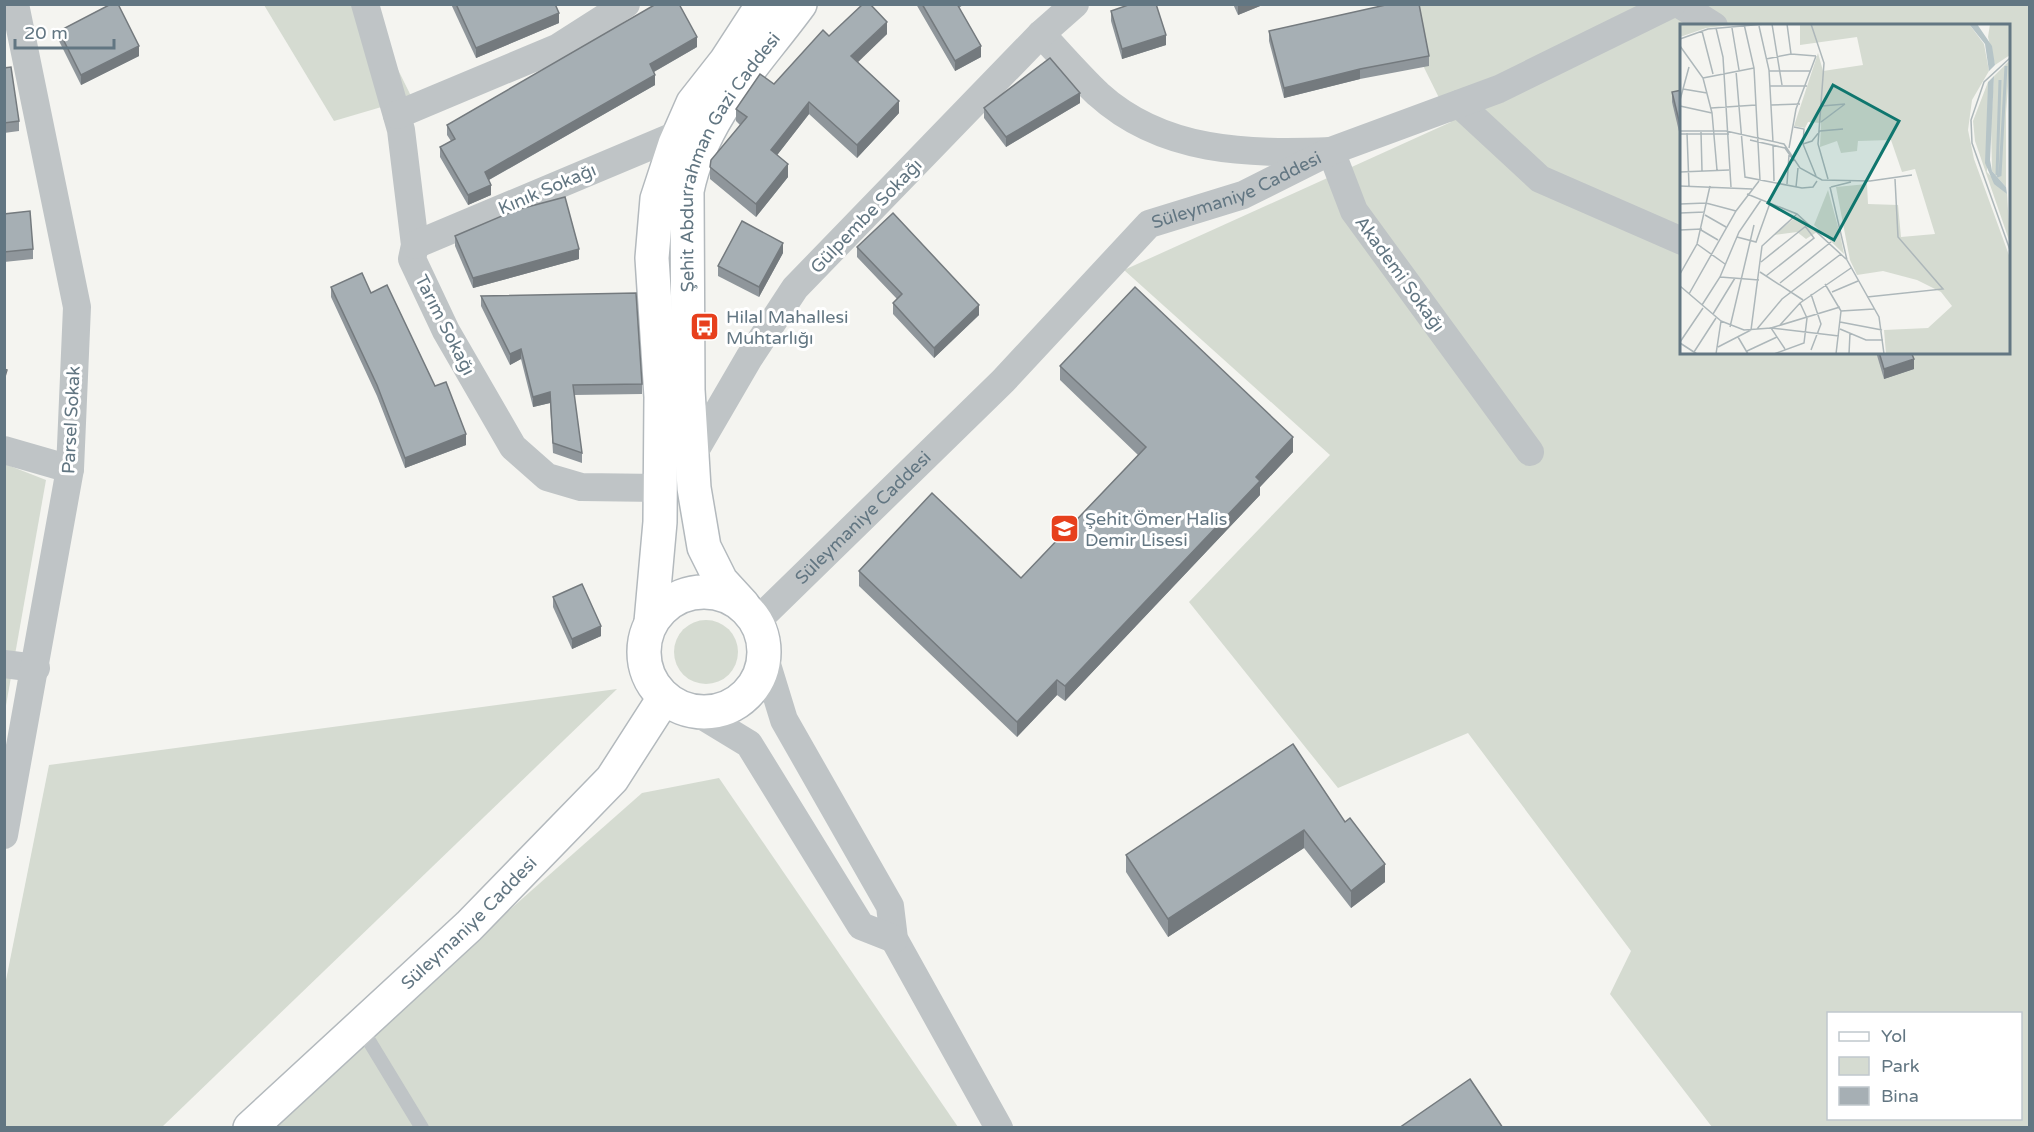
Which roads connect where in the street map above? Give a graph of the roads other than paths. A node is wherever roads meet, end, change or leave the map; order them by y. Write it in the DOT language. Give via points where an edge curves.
graph roads {
  1 [pos="365,4"];
  2 [pos="626,4"];
  3 [pos="763,4"];
  4 [pos="801,4"];
  5 [pos="1075,4"];
  6 [pos="1672,4"];
  7 [pos="1679,4"];
  8 [pos="12,17"];
  9 [pos="1711,24"];
  10 [pos="1041,34"];
  11 [pos="1459,104"];
  12 [pos="397,115"];
  13 [pos="679,134"];
  14 [pos="1331,151"];
  15 [pos="1680,240"];
  16 [pos="415,245"];
  17 [pos="4,450"];
  18 [pos="1530,452"];
  19 [pos="692,456"];
  20 [pos="70,469"];
  21 [pos="660,488"];
  22 [pos="750,613"];
  23 [pos="651,622"];
  24 [pos="765,658"];
  25 [pos="4,664"];
  26 [pos="36,668"];
  27 [pos="664,698"];
  28 [pos="698,713"];
  29 [pos="4,836"];
  30 [pos="894,939"];
  31 [pos="360,1026"];
  32 [pos="250,1128"];
  33 [pos="422,1128"];
  34 [pos="999,1128"];
  1 -- 12 [label="street, Tarım Sokağı"];
  2 -- 12 [label="street" via="556,48"];
  3 -- 13 [label="street, Şehit Abdurrahman Gazi Caddesi" via="693,103"];
  4 -- 19 [label="street, Şehit Abdurrahman Gazi Caddesi" via="726,99 704,136 692,169 687,191"];
  5 -- 10 [label="street, Gülpembe Sokağı"];
  6 -- 11 [label="street, Süleymaniye Caddesi" via="1499,89"];
  7 -- 9 [label="street"];
  8 -- 20 [label="street, Parsel Sokak" via="77,308"];
  10 -- 14 [label="street" via="1099,95 1144,127 1197,146 1263,153"];
  10 -- 19 [label="street, Gülpembe Sokağı" via="795,288"];
  11 -- 14 [label="street, Süleymaniye Caddesi"];
  11 -- 15 [label="street" via="1540,179"];
  12 -- 16 [label="street, Tarım Sokağı"];
  13 -- 16 [label="street, Kınık Sokağı"];
  13 -- 21 [label="street, Şehit Abdurrahman Gazi Caddesi" via="657,199 652,258 661,397"];
  14 -- 18 [label="street, Akademi Sokağı" via="1354,211"];
  14 -- 22 [label="street, Süleymaniye Caddesi" via="1243,195 1149,224 1003,381"];
  16 -- 21 [label="street, Tarım Sokağı" via="412,259 446,331 513,447 547,477 581,487"];
  17 -- 20 [label="street"];
  19 -- 22 [label="street, Şehit Abdurrahman Gazi Caddesi" via="704,547 721,580"];
  20 -- 26 [label="street, Parsel Sokak"];
  21 -- 23 [label="street, Şehit Abdurrahman Gazi Caddesi"];
  22 -- 23 [label="street" via="724,595 703,591 683,595 664,606"];
  22 -- 24 [label="street" via="764,639"];
  23 -- 27 [label="street" via="644,642 644,663"];
  24 -- 28 [label="street" via="750,693 726,708"];
  24 -- 30 [label="street" via="784,720 890,906"];
  25 -- 26 [label="street"];
  26 -- 29 [label="street, Parsel Sokak"];
  27 -- 28 [label="street"];
  27 -- 31 [label="street, Süleymaniye Caddesi" via="612,779 469,926"];
  28 -- 30 [label="street" via="749,744 861,926"];
  30 -- 34 [label="street"];
  31 -- 32 [label="street, Süleymaniye Caddesi"];
  31 -- 33 [label="lane"];
}
